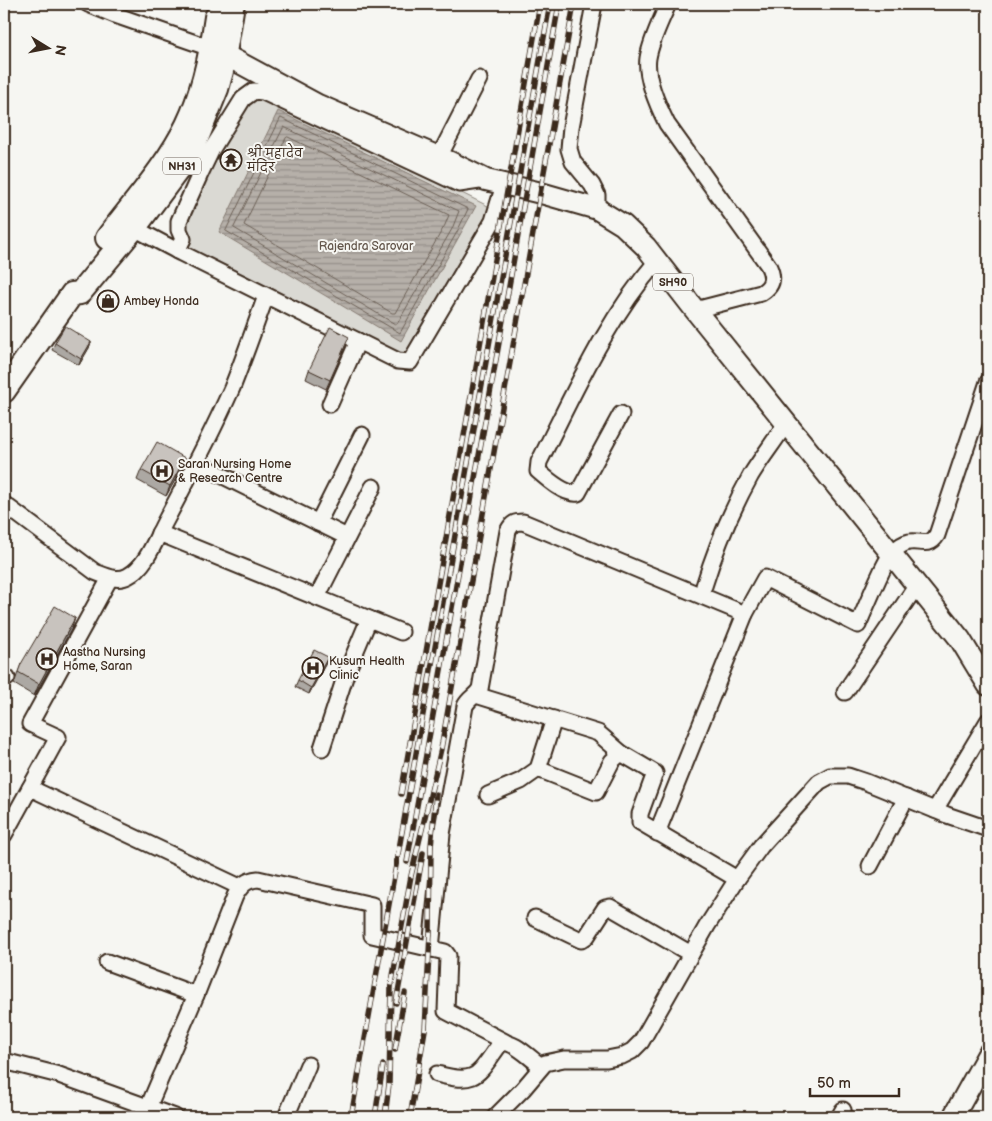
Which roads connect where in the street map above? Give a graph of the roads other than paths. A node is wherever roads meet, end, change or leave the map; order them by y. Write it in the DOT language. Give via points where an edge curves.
graph roads {
  1 [pos="88,4"];
  2 [pos="218,4"];
  3 [pos="234,4"];
  4 [pos="594,4"];
  5 [pos="668,4"];
  6 [pos="118,10"];
  7 [pos="218,52"];
  8 [pos="479,79"];
  9 [pos="439,157"];
  10 [pos="495,183"];
  11 [pos="596,209"];
  12 [pos="134,228"];
  13 [pos="177,251"];
  14 [pos="657,261"];
  15 [pos="72,294"];
  16 [pos="266,296"];
  17 [pos="694,310"];
  18 [pos="358,341"];
  19 [pos="988,382"];
  20 [pos="4,391"];
  21 [pos="330,404"];
  22 [pos="984,412"];
  23 [pos="621,414"];
  24 [pos="786,423"];
  25 [pos="362,435"];
  26 [pos="197,463"];
  27 [pos="373,487"];
  28 [pos="4,504"];
  29 [pos="318,523"];
  30 [pos="159,533"];
  31 [pos="347,538"];
  32 [pos="891,553"];
  33 [pos="110,578"];
  34 [pos="917,585"];
  35 [pos="704,586"];
  36 [pos="316,597"];
  37 [pos="746,614"];
  38 [pos="370,619"];
  39 [pos="401,632"];
  40 [pos="987,680"];
  41 [pos="845,692"];
  42 [pos="476,695"];
  43 [pos="554,719"];
  44 [pos="988,720"];
  45 [pos="322,748"];
  46 [pos="621,753"];
  47 [pos="538,769"];
  48 [pos="30,788"];
  49 [pos="488,795"];
  50 [pos="906,798"];
  51 [pos="935,810"];
  52 [pos="988,830"];
  53 [pos="657,833"];
  54 [pos="4,835"];
  55 [pos="870,866"];
  56 [pos="737,879"];
  57 [pos="240,887"];
  58 [pos="535,918"];
  59 [pos="431,948"];
  60 [pos="691,954"];
  61 [pos="107,962"];
  62 [pos="196,995"];
  63 [pos="505,1042"];
  64 [pos="988,1054"];
  65 [pos="4,1061"];
  66 [pos="308,1065"];
  67 [pos="541,1066"];
  68 [pos="437,1074"];
  69 [pos="147,1112"];
  70 [pos="176,1117"];
  71 [pos="286,1117"];
  72 [pos="495,1117"];
  73 [pos="953,1117"];
  1 -- 6 [label="street"];
  2 -- 7 [label="highway, NH31"];
  3 -- 7 [label="highway, NH31"];
  4 -- 11 [label="street" via="569,149 572,162 592,184"];
  5 -- 17 [label="street" via="648,58 657,103 667,124 768,265 772,277 770,286 761,293"];
  6 -- 7 [label="street"];
  7 -- 9 [label="main road, SH90" via="318,105"];
  7 -- 12 [label="highway, NH31" via="217,88 192,152"];
  7 -- 15 [label="highway, NH31" via="186,125 161,167 70,286"];
  8 -- 9 [label="street"];
  9 -- 10 [label="main road, SH90"];
  10 -- 11 [label="main road, SH90"];
  10 -- 13 [label="street" via="459,184 263,92 254,91 243,99 212,149 180,214 179,230 183,239"];
  10 -- 18 [label="street" via="493,220 410,362 398,361"];
  11 -- 14 [label="main road, SH90" via="623,225"];
  12 -- 13 [label="street"];
  12 -- 15 [label="highway, NH31" via="80,294"];
  13 -- 16 [label="street"];
  14 -- 17 [label="main road, SH90"];
  14 -- 23 [label="street" via="636,285 614,320 543,454 538,471 567,492 578,493"];
  15 -- 20 [label="highway, NH31"];
  16 -- 18 [label="street"];
  16 -- 26 [label="street" via="232,388"];
  17 -- 24 [label="main road, SH90"];
  18 -- 21 [label="street"];
  19 -- 22 [label="street"];
  22 -- 32 [label="street" via="937,535 928,543 906,543"];
  24 -- 32 [label="main road, SH90"];
  24 -- 35 [label="street" via="734,508"];
  25 -- 29 [label="street"];
  26 -- 29 [label="street"];
  26 -- 30 [label="street"];
  27 -- 31 [label="street"];
  28 -- 33 [label="street" via="95,572"];
  29 -- 31 [label="street"];
  30 -- 33 [label="street" via="138,568 127,577"];
  30 -- 36 [label="street"];
  31 -- 36 [label="street"];
  32 -- 34 [label="main road, SH90"];
  32 -- 37 [label="street" via="858,625 765,578"];
  33 -- 48 [label="street" via="30,724 58,736"];
  34 -- 40 [label="main road, SH90" via="960,639"];
  34 -- 41 [label="street"];
  36 -- 38 [label="street"];
  37 -- 42 [label="street" via="523,522 516,522 508,531 480,689"];
  37 -- 53 [label="street"];
  38 -- 39 [label="street"];
  38 -- 45 [label="street" via="346,674"];
  42 -- 43 [label="street"];
  42 -- 59 [label="street" via="465,706 448,797"];
  43 -- 46 [label="street" via="598,733"];
  43 -- 47 [label="street"];
  44 -- 51 [label="street"];
  46 -- 47 [label="street" via="612,760 596,792"];
  46 -- 53 [label="street" via="655,773 639,820"];
  47 -- 49 [label="street" via="521,781"];
  48 -- 54 [label="street"];
  48 -- 57 [label="street"];
  50 -- 51 [label="street"];
  50 -- 55 [label="street"];
  50 -- 56 [label="street" via="848,776 830,776 819,782 767,839"];
  51 -- 52 [label="street"];
  53 -- 56 [label="street"];
  56 -- 60 [label="street"];
  57 -- 59 [label="street" via="245,882 258,879 372,904 372,936"];
  57 -- 62 [label="street"];
  58 -- 60 [label="street" via="581,940 605,908 610,907"];
  59 -- 63 [label="street" via="448,956 446,1011"];
  60 -- 67 [label="street" via="642,1042 632,1051 607,1059 564,1059"];
  61 -- 62 [label="street"];
  62 -- 69 [label="street"];
  63 -- 67 [label="street"];
  63 -- 68 [label="street" via="476,1075 455,1079"];
  64 -- 73 [label="main road"];
  65 -- 69 [label="street" via="59,1075"];
  66 -- 71 [label="street"];
  67 -- 72 [label="street"];
  69 -- 70 [label="street"];
}
